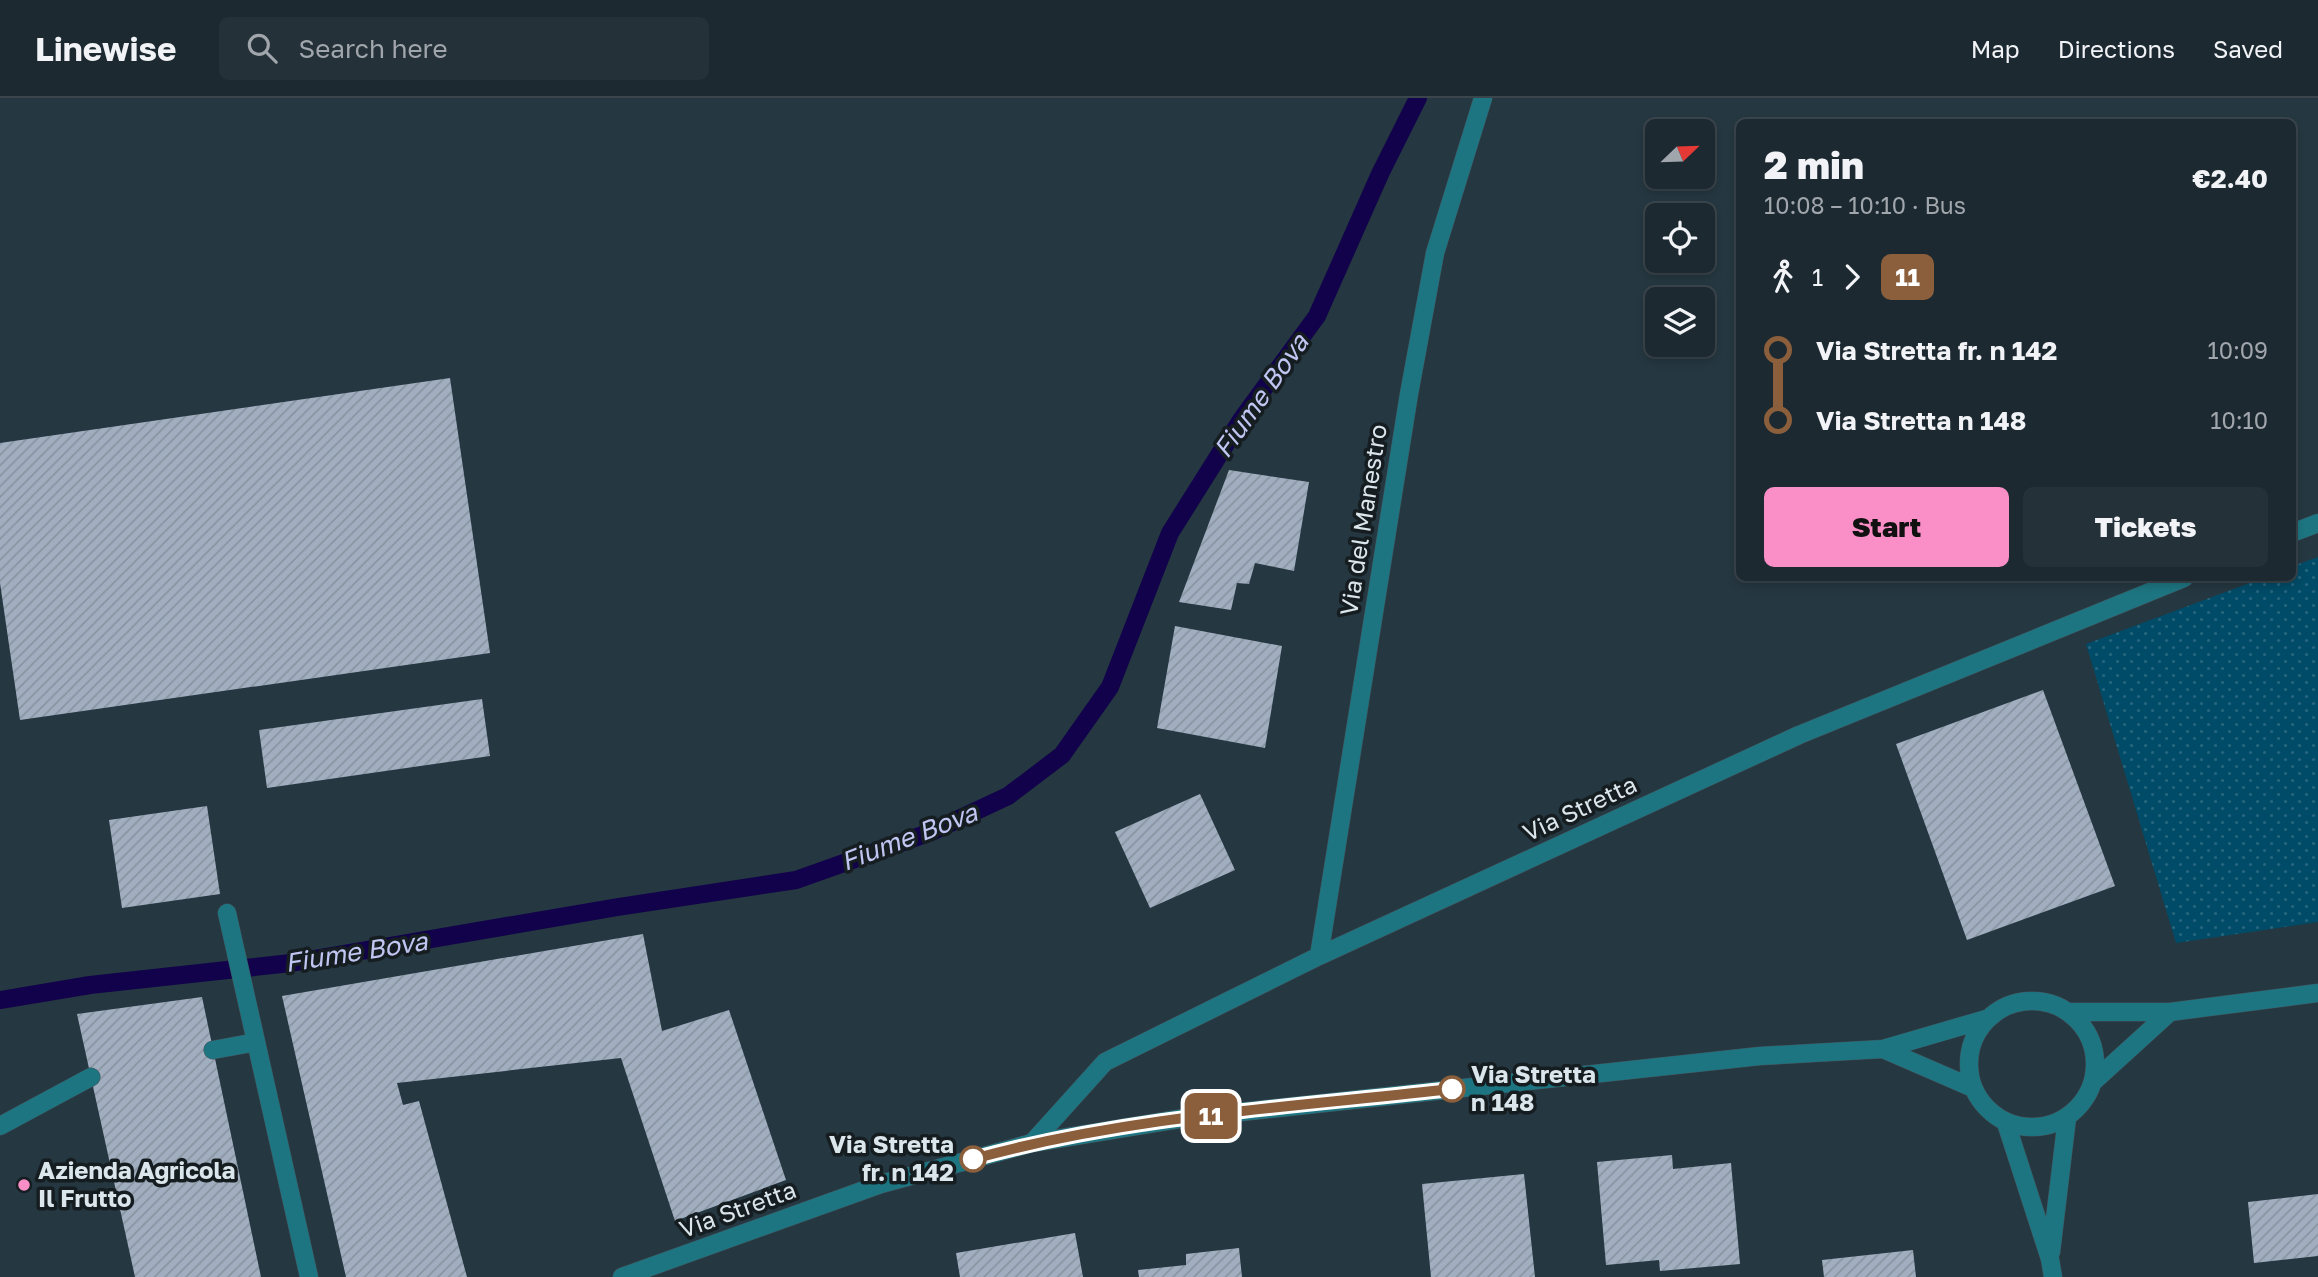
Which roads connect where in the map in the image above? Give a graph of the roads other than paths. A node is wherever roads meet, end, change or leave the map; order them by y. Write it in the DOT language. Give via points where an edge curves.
graph roads {
  1 [pos="1483,98"];
  2 [pos="2318,523"];
  3 [pos="2296,531"];
  4 [pos="2177,581"];
  5 [pos="228,914"];
  6 [pos="1319,956"];
  7 [pos="2318,993"];
  8 [pos="2068,1012"];
  9 [pos="2170,1012"];
  10 [pos="1986,1019"];
  11 [pos="256,1042"];
  12 [pos="1883,1049"];
  13 [pos="213,1050"];
  14 [pos="91,1077"];
  15 [pos="2093,1082"];
  16 [pos="1973,1088"];
  17 [pos="2067,1118"];
  18 [pos="2006,1122"];
  19 [pos="0,1126"];
  20 [pos="1032,1143"];
  21 [pos="2050,1259"];
  22 [pos="309,1277"];
  23 [pos="622,1277"];
  24 [pos="2053,1277"];
  1 -- 6 [label="street, Via del Manestro" via="1434,253"];
  2 -- 3 [label="street"];
  4 -- 6 [label="street, Via Stretta" via="1799,735"];
  5 -- 11 [label="street"];
  6 -- 20 [label="street, Via Stretta" via="1105,1062"];
  7 -- 9 [label="street"];
  8 -- 9 [label="street"];
  8 -- 10 [label="street" via="2045,1002 2020,1002"];
  8 -- 15 [label="street" via="2086,1031 2096,1056"];
  9 -- 15 [label="street"];
  10 -- 12 [label="street, Via Stretta"];
  10 -- 16 [label="street" via="1973,1040 1968,1064"];
  11 -- 13 [label="street"];
  11 -- 22 [label="street"];
  12 -- 16 [label="street, Via Stretta"];
  12 -- 20 [label="street, Via Stretta" via="1759,1056 1185,1118"];
  14 -- 19 [label="street"];
  15 -- 17 [label="street" via="2084,1103"];
  16 -- 18 [label="street" via="1986,1109"];
  17 -- 18 [label="street" via="2037,1129"];
  17 -- 21 [label="street"];
  18 -- 21 [label="street"];
  20 -- 23 [label="street, Via Stretta" via="881,1184"];
  21 -- 24 [label="street"];
}
